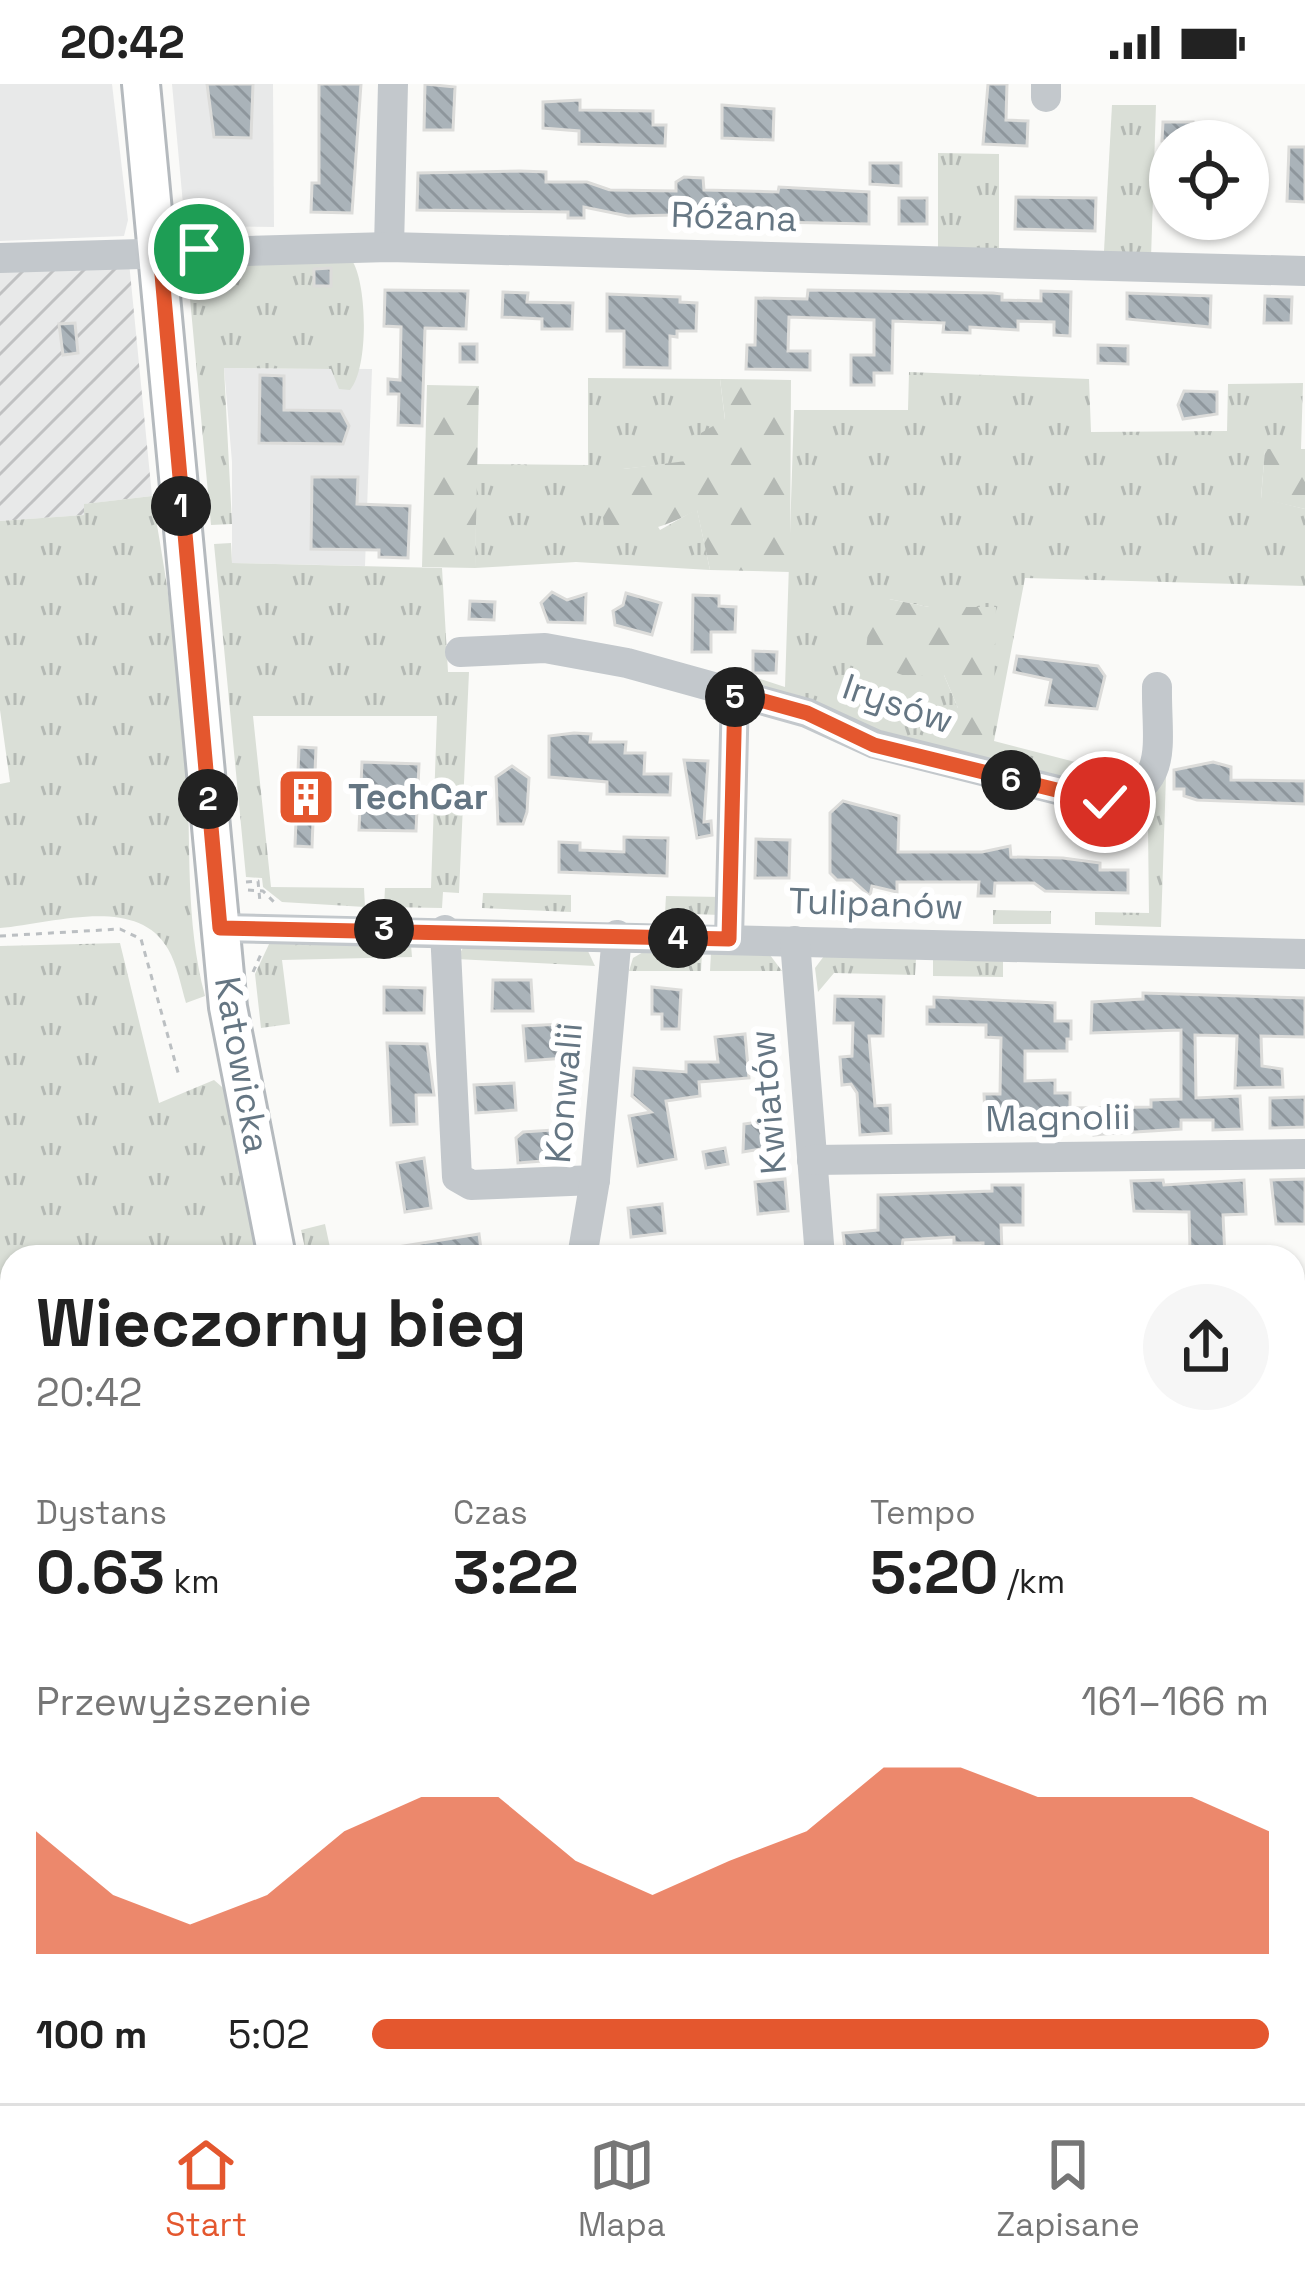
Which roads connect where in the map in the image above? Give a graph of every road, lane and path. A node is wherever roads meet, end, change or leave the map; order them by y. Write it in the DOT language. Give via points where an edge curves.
graph roads {
  1 [pos="141,84"];
  2 [pos="394,84"];
  3 [pos="389,247"];
  4 [pos="160,252"];
  5 [pos="0,258"];
  6 [pos="1305,271"];
  7 [pos="460,652"];
  8 [pos="1157,687"];
  9 [pos="735,693"];
  10 [pos="237,890"];
  11 [pos="281,908"];
  12 [pos="220,928"];
  13 [pos="445,930"];
  14 [pos="616,935"];
  15 [pos="0,936"];
  16 [pos="729,939"];
  17 [pos="795,941"];
  18 [pos="1305,954"];
  19 [pos="179,1076"];
  20 [pos="1305,1154"];
  21 [pos="812,1160"];
  22 [pos="595,1180"];
  23 [pos="275,1245"];
  24 [pos="584,1245"];
  25 [pos="819,1245"];
  1 -- 4 [label="main road, Katowicka"];
  2 -- 3 [label="street"];
  3 -- 4 [label="street, Różana"];
  3 -- 6 [label="street, Różana"];
  4 -- 5 [label="street, Różana"];
  4 -- 12 [label="main road, Katowicka"];
  7 -- 9 [label="street, Irysów" via="545,648"];
  8 -- 9 [label="street, Irysów" via="1148,785 1105,802 874,745 807,713"];
  9 -- 16 [label="street"];
  10 -- 11 [label="path" via="259,889"];
  12 -- 13 [label="street, Tulipanów"];
  12 -- 23 [label="main road, Katowicka"];
  13 -- 14 [label="street, Tulipanów"];
  13 -- 22 [label="street" via="457,1177 471,1185"];
  14 -- 16 [label="street, Tulipanów"];
  14 -- 22 [label="street, Konwalii"];
  15 -- 19 [label="path" via="120,929 141,940"];
  16 -- 17 [label="street, Tulipanów"];
  17 -- 18 [label="street, Tulipanów"];
  17 -- 21 [label="street, Kwiatów"];
  20 -- 21 [label="street, Magnolii"];
  21 -- 25 [label="street, Kwiatów"];
  22 -- 24 [label="street, Konwalii"];
}
